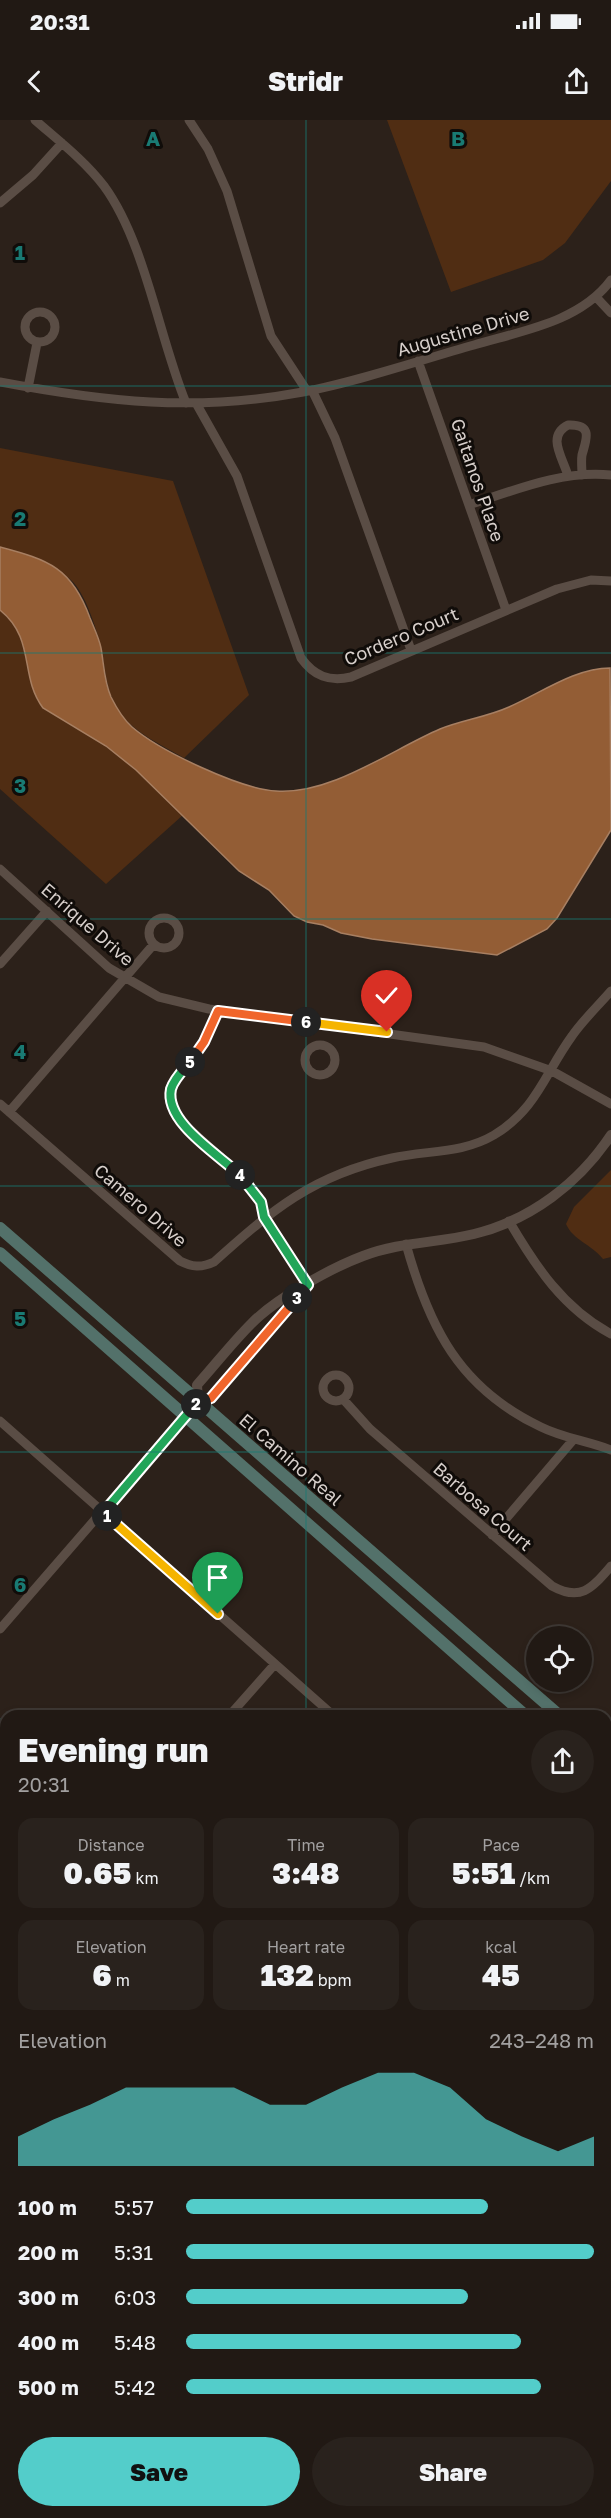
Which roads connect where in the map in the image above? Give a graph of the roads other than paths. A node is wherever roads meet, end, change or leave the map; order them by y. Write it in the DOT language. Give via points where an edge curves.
graph roads {
  1 [pos="35,120"];
  2 [pos="189,120"];
  3 [pos="62,143"];
  4 [pos="0,203"];
  5 [pos="611,280"];
  6 [pos="596,297"];
  7 [pos="611,313"];
  8 [pos="37,343"];
  9 [pos="418,361"];
  10 [pos="0,382"];
  11 [pos="28,388"];
  12 [pos="309,390"];
  13 [pos="186,403"];
  14 [pos="196,403"];
  15 [pos="582,475"];
  16 [pos="611,475"];
  17 [pos="568,476"];
  18 [pos="469,506"];
  19 [pos="611,580"];
  20 [pos="506,610"];
  21 [pos="411,650"];
  22 [pos="0,869"];
  23 [pos="46,911"];
  24 [pos="154,944"];
  25 [pos="0,964"];
  26 [pos="125,979"];
  27 [pos="611,992"];
  28 [pos="218,1011"];
  29 [pos="324,1024"];
  30 [pos="322,1044"];
  31 [pos="552,1071"];
  32 [pos="0,1104"];
  33 [pos="611,1104"];
  34 [pos="9,1112"];
  35 [pos="611,1135"];
  36 [pos="264,1217"];
  37 [pos="509,1221"];
  38 [pos="0,1228"];
  39 [pos="406,1244"];
  40 [pos="0,1253"];
  41 [pos="308,1285"];
  42 [pos="611,1334"];
  43 [pos="343,1399"];
  44 [pos="198,1402"];
  45 [pos="184,1418"];
  46 [pos="0,1421"];
  47 [pos="573,1440"];
  48 [pos="611,1450"];
  49 [pos="103,1513"];
  50 [pos="492,1535"];
  51 [pos="611,1566"];
  52 [pos="0,1629"];
  53 [pos="275,1664"];
  54 [pos="234,1710"];
  55 [pos="327,1710"];
  56 [pos="519,1710"];
  57 [pos="553,1710"];
  1 -- 3 [label="street"];
  2 -- 12 [label="street" via="208,149 226,190 271,336"];
  3 -- 4 [label="street"];
  3 -- 13 [label="street" via="104,186 126,222"];
  5 -- 6 [label="street, Augustine Drive"];
  6 -- 7 [label="street"];
  6 -- 9 [label="street, Augustine Drive" via="580,309 539,326"];
  8 -- 11 [label="street"];
  9 -- 12 [label="street, Augustine Drive"];
  9 -- 18 [label="street, Gaitanos Place"];
  10 -- 11 [label="street, Augustine Drive"];
  11 -- 13 [label="street, Augustine Drive" via="114,402"];
  12 -- 14 [label="street, Augustine Drive"];
  12 -- 21 [label="street" via="335,438"];
  13 -- 14 [label="street, Augustine Drive"];
  14 -- 21 [label="street, Cordero Court" via="237,476 306,666 321,676 339,680"];
  15 -- 16 [label="street"];
  15 -- 17 [label="street"];
  15 -- 17 [label="street" via="582,453 588,441 582,428 568,425 557,434 556,441"];
  17 -- 18 [label="street" via="521,487"];
  18 -- 20 [label="street, Gaitanos Place"];
  19 -- 20 [label="street, Cordero Court" via="573,584"];
  20 -- 21 [label="street, Cordero Court"];
  22 -- 23 [label="street, Enrique Drive"];
  23 -- 25 [label="street"];
  23 -- 26 [label="street, Enrique Drive"];
  24 -- 26 [label="street"];
  26 -- 28 [label="street, Enrique Drive" via="176,1002"];
  26 -- 34 [label="street"];
  27 -- 31 [label="street, Camero Drive" via="572,1035"];
  28 -- 29 [label="street, Enrique Drive"];
  28 -- 36 [label="street" via="204,1042 175,1081 171,1099 177,1118 244,1179 261,1202"];
  29 -- 30 [label="street"];
  29 -- 31 [label="street, Enrique Drive" via="460,1042 509,1054"];
  31 -- 33 [label="street, Enrique Drive"];
  31 -- 36 [label="street, Camero Drive" via="529,1106 492,1137 447,1152 395,1157 346,1171 301,1191"];
  32 -- 34 [label="street, Camero Drive"];
  34 -- 36 [label="street, Camero Drive" via="167,1251 189,1265 198,1267 214,1262"];
  35 -- 37 [label="street" via="601,1151 563,1189"];
  36 -- 41 [label="street"];
  37 -- 39 [label="street" via="474,1234"];
  37 -- 42 [label="street" via="549,1284 580,1314"];
  38 -- 44 [label="main road, El Camino Real"];
  39 -- 41 [label="street" via="363,1256"];
  39 -- 47 [label="street" via="429,1314 459,1365 501,1404 542,1428"];
  40 -- 45 [label="main road"];
  41 -- 44 [label="street" via="211,1398"];
  41 -- 44 [label="street" via="251,1323 197,1385"];
  43 -- 50 [label="street, Barbosa Court" via="370,1429"];
  44 -- 45 [label="main road"];
  44 -- 57 [label="main road, El Camino Real"];
  45 -- 49 [label="street"];
  45 -- 56 [label="main road"];
  46 -- 49 [label="street"];
  47 -- 48 [label="street"];
  47 -- 50 [label="street"];
  49 -- 52 [label="street"];
  49 -- 53 [label="street"];
  50 -- 51 [label="street, Barbosa Court" via="562,1591 570,1593 594,1586"];
  53 -- 54 [label="street"];
  53 -- 55 [label="street"];
}
